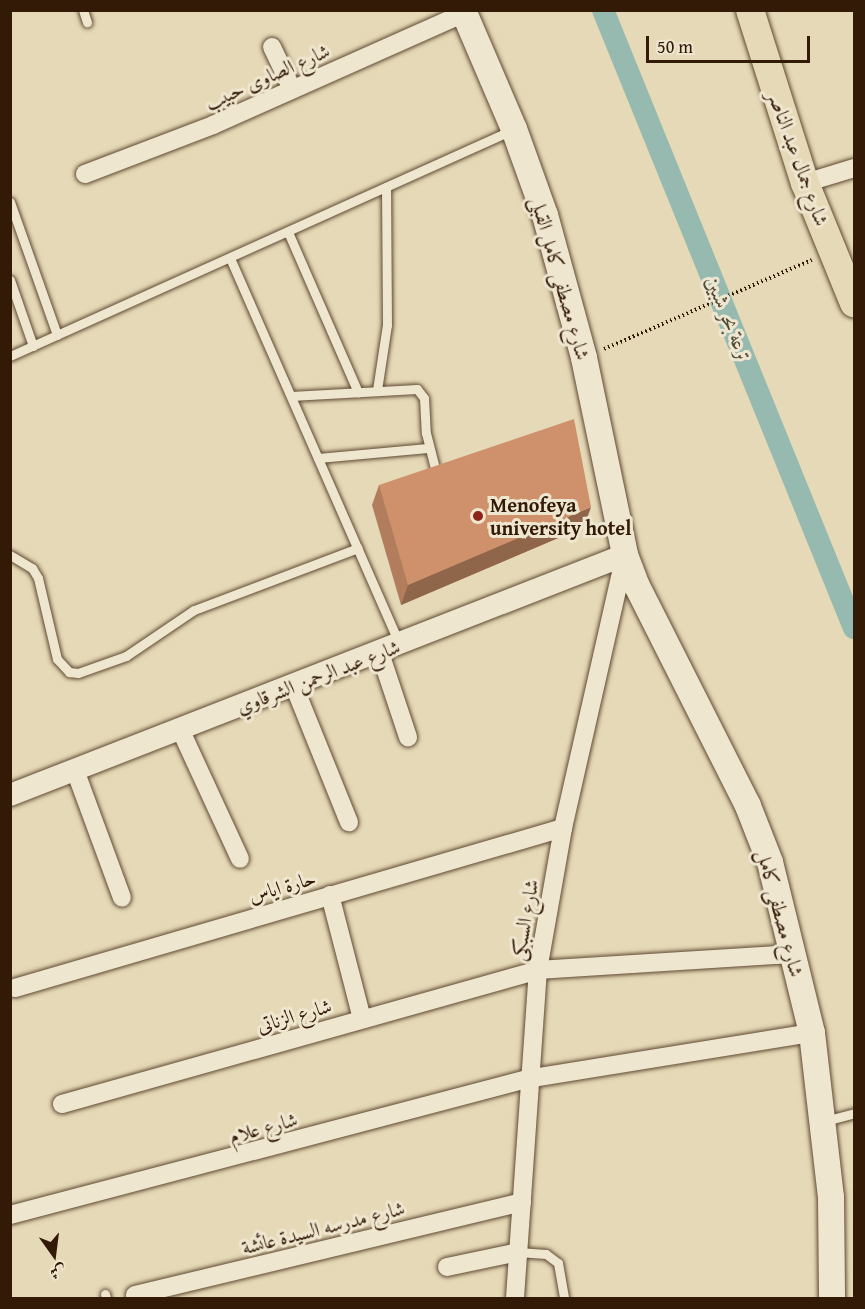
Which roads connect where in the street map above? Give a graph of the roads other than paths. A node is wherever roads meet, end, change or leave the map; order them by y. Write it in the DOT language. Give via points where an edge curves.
graph roads {
  1 [pos="84,10"];
  2 [pos="750,10"];
  3 [pos="464,11"];
  4 [pos="87,22"];
  5 [pos="272,47"];
  6 [pos="292,89"];
  7 [pos="514,129"];
  8 [pos="855,168"];
  9 [pos="86,174"];
  10 [pos="805,183"];
  11 [pos="386,187"];
  12 [pos="10,201"];
  13 [pos="288,231"];
  14 [pos="230,258"];
  15 [pos="10,280"];
  16 [pos="855,303"];
  17 [pos="57,335"];
  18 [pos="33,346"];
  19 [pos="10,356"];
  20 [pos="377,390"];
  21 [pos="358,392"];
  22 [pos="291,396"];
  23 [pos="428,448"];
  24 [pos="318,458"];
  25 [pos="439,482"];
  26 [pos="358,548"];
  27 [pos="10,555"];
  28 [pos="625,555"];
  29 [pos="390,649"];
  30 [pos="294,686"];
  31 [pos="180,729"];
  32 [pos="408,737"];
  33 [pos="75,770"];
  34 [pos="10,795"];
  35 [pos="350,822"];
  36 [pos="563,828"];
  37 [pos="240,859"];
  38 [pos="330,896"];
  39 [pos="122,898"];
  40 [pos="794,954"];
  41 [pos="538,970"];
  42 [pos="15,988"];
  43 [pos="362,1019"];
  44 [pos="812,1034"];
  45 [pos="527,1079"];
  46 [pos="62,1104"];
  47 [pos="855,1113"];
  48 [pos="824,1121"];
  49 [pos="522,1202"];
  50 [pos="10,1215"];
  51 [pos="518,1252"];
  52 [pos="447,1267"];
  53 [pos="135,1295"];
  54 [pos="515,1299"];
  55 [pos="564,1299"];
  56 [pos="832,1299"];
  1 -- 4 [label="lane"];
  2 -- 10 [label="main road, شارع جمال عبد الناصر"];
  3 -- 6 [label="street, شارع الصاوى حبيب"];
  3 -- 7 [label="main road, شارع مصطفى كامل القبلى"];
  5 -- 6 [label="street"];
  6 -- 9 [label="street, شارع الصاوى حبيب"];
  7 -- 11 [label="lane"];
  7 -- 28 [label="main road, شارع مصطفى كامل القبلى" via="568,295"];
  8 -- 10 [label="street"];
  10 -- 16 [label="main road, شارع جمال عبد الناصر"];
  11 -- 13 [label="lane"];
  11 -- 20 [label="lane" via="387,325"];
  12 -- 17 [label="lane"];
  13 -- 14 [label="lane"];
  13 -- 21 [label="lane"];
  14 -- 17 [label="lane"];
  14 -- 22 [label="lane"];
  15 -- 18 [label="lane"];
  17 -- 18 [label="lane"];
  18 -- 19 [label="lane"];
  20 -- 21 [label="lane"];
  20 -- 23 [label="lane" via="411,388 422,392"];
  21 -- 22 [label="lane"];
  22 -- 24 [label="lane"];
  23 -- 24 [label="lane"];
  23 -- 25 [label="lane"];
  24 -- 26 [label="lane"];
  26 -- 27 [label="lane" via="194,610 126,656 78,673 69,672 57,659 38,578 20,559"];
  26 -- 29 [label="lane"];
  28 -- 29 [label="street, شارع عبد الرحمن الشرقاوي"];
  28 -- 36 [label="street, شارع السبكى"];
  28 -- 40 [label="main road, شارع مصطفى كامل" via="748,806 770,862"];
  29 -- 30 [label="street, شارع عبد الرحمن الشرقاوي"];
  29 -- 32 [label="street"];
  30 -- 31 [label="street, شارع عبد الرحمن الشرقاوي"];
  30 -- 35 [label="street"];
  31 -- 33 [label="street, شارع عبد الرحمن الشرقاوي"];
  31 -- 37 [label="street"];
  33 -- 34 [label="street, شارع عبد الرحمن الشرقاوي"];
  33 -- 39 [label="street"];
  36 -- 38 [label="street, حارة اياس"];
  36 -- 41 [label="street, شارع السبكى"];
  38 -- 42 [label="street, حارة اياس"];
  38 -- 43 [label="street"];
  40 -- 41 [label="street, شارع الزناتى"];
  40 -- 44 [label="main road, شارع مصطفى كامل"];
  41 -- 43 [label="street, شارع الزناتى"];
  41 -- 45 [label="street, شارع السبكى"];
  43 -- 46 [label="street, شارع الزناتى"];
  44 -- 45 [label="street, شارع علام"];
  44 -- 48 [label="main road, شارع مصطفى كامل"];
  45 -- 49 [label="street, شارع السبكى"];
  45 -- 50 [label="street, شارع علام"];
  47 -- 48 [label="lane"];
  48 -- 56 [label="main road, شارع مصطفى كامل" via="831,1197"];
  49 -- 51 [label="street, شارع السبكى"];
  49 -- 53 [label="street, شارع مدرسه السيدة عائشة"];
  51 -- 52 [label="street"];
  51 -- 54 [label="street, شارع السبكى"];
  51 -- 55 [label="lane" via="546,1254 558,1263"];
}
